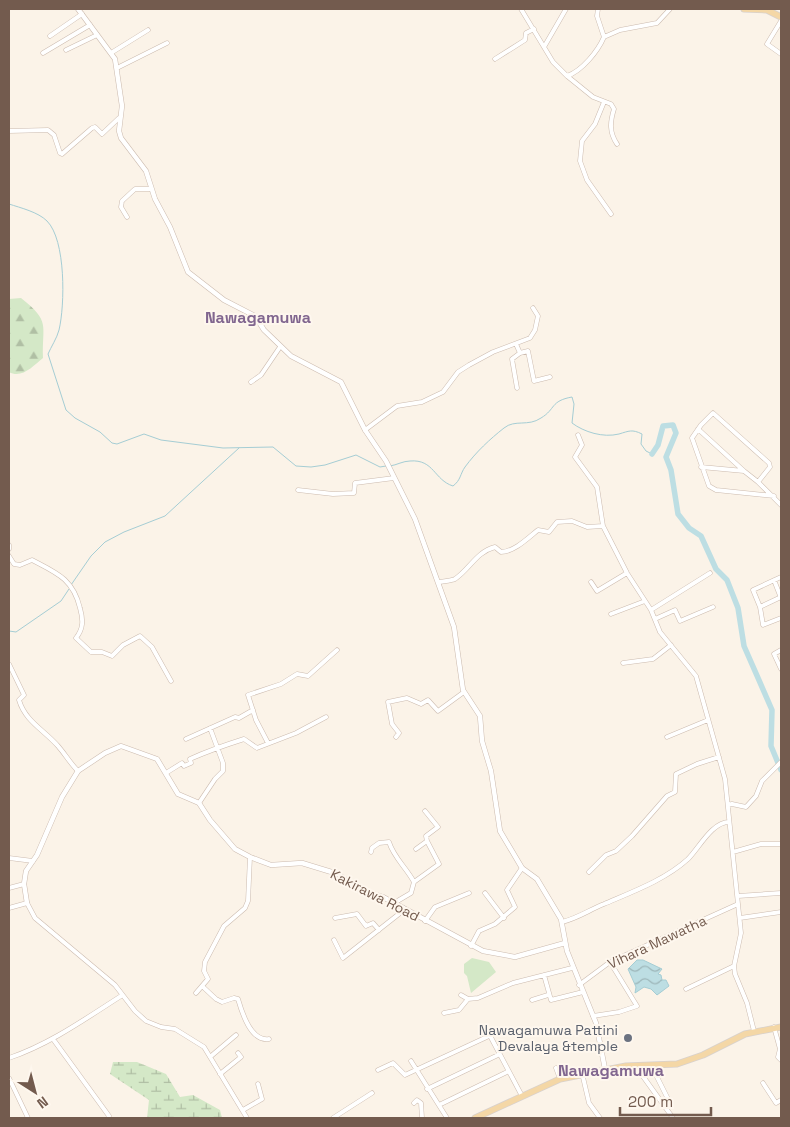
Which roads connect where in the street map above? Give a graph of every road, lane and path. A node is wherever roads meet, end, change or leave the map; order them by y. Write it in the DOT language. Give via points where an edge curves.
graph roads {
  1 [pos="78,9"];
  2 [pos="521,9"];
  3 [pos="566,9"];
  4 [pos="598,9"];
  5 [pos="670,9"];
  6 [pos="744,9"];
  7 [pos="82,14"];
  8 [pos="781,17"];
  9 [pos="781,21"];
  10 [pos="90,25"];
  11 [pos="534,29"];
  12 [pos="148,30"];
  13 [pos="97,35"];
  14 [pos="50,36"];
  15 [pos="604,36"];
  16 [pos="167,44"];
  17 [pos="544,47"];
  18 [pos="66,50"];
  19 [pos="43,53"];
  20 [pos="111,54"];
  21 [pos="781,54"];
  22 [pos="495,59"];
  23 [pos="117,68"];
  24 [pos="567,76"];
  25 [pos="604,102"];
  26 [pos="119,118"];
  27 [pos="9,129"];
  28 [pos="616,144"];
  29 [pos="152,189"];
  30 [pos="611,214"];
  31 [pos="127,217"];
  32 [pos="533,308"];
  33 [pos="516,344"];
  34 [pos="280,347"];
  35 [pos="520,353"];
  36 [pos="550,377"];
  37 [pos="252,382"];
  38 [pos="517,388"];
  39 [pos="698,429"];
  40 [pos="365,430"];
  41 [pos="578,434"];
  42 [pos="701,467"];
  43 [pos="744,471"];
  44 [pos="394,478"];
  45 [pos="758,482"];
  46 [pos="298,490"];
  47 [pos="774,496"];
  48 [pos="781,505"];
  49 [pos="603,526"];
  50 [pos="9,545"];
  51 [pos="9,549"];
  52 [pos="9,556"];
  53 [pos="627,573"];
  54 [pos="710,573"];
  55 [pos="781,577"];
  56 [pos="774,580"];
  57 [pos="439,582"];
  58 [pos="591,582"];
  59 [pos="781,597"];
  60 [pos="645,600"];
  61 [pos="713,607"];
  62 [pos="760,607"];
  63 [pos="650,610"];
  64 [pos="611,614"];
  65 [pos="781,618"];
  66 [pos="655,619"];
  67 [pos="672,645"];
  68 [pos="337,650"];
  69 [pos="781,650"];
  70 [pos="623,663"];
  71 [pos="9,664"];
  72 [pos="781,669"];
  73 [pos="171,681"];
  74 [pos="464,692"];
  75 [pos="253,710"];
  76 [pos="326,717"];
  77 [pos="708,720"];
  78 [pos="210,728"];
  79 [pos="396,737"];
  80 [pos="667,737"];
  81 [pos="186,739"];
  82 [pos="268,743"];
  83 [pos="219,750"];
  84 [pos="719,757"];
  85 [pos="779,764"];
  86 [pos="78,770"];
  87 [pos="166,773"];
  88 [pos="199,803"];
  89 [pos="728,805"];
  90 [pos="425,811"];
  91 [pos="729,822"];
  92 [pos="427,841"];
  93 [pos="781,844"];
  94 [pos="416,849"];
  95 [pos="371,852"];
  96 [pos="733,852"];
  97 [pos="250,856"];
  98 [pos="9,858"];
  99 [pos="33,861"];
  100 [pos="522,868"];
  101 [pos="589,872"];
  102 [pos="414,882"];
  103 [pos="24,884"];
  104 [pos="9,888"];
  105 [pos="469,892"];
  106 [pos="485,893"];
  107 [pos="781,893"];
  108 [pos="738,896"];
  109 [pos="27,903"];
  110 [pos="394,903"];
  111 [pos="738,904"];
  112 [pos="9,908"];
  113 [pos="404,910"];
  114 [pos="781,912"];
  115 [pos="335,918"];
  116 [pos="504,918"];
  117 [pos="740,918"];
  118 [pos="425,921"];
  119 [pos="562,922"];
  120 [pos="379,930"];
  121 [pos="334,940"];
  122 [pos="564,943"];
  123 [pos="470,946"];
  124 [pos="610,962"];
  125 [pos="734,966"];
  126 [pos="572,968"];
  127 [pos="544,975"];
  128 [pos="579,985"];
  129 [pos="202,986"];
  130 [pos="686,989"];
  131 [pos="583,992"];
  132 [pos="196,993"];
  133 [pos="461,994"];
  134 [pos="548,995"];
  135 [pos="121,996"];
  136 [pos="468,999"];
  137 [pos="532,1000"];
  138 [pos="444,1013"];
  139 [pos="593,1016"];
  140 [pos="778,1027"];
  141 [pos="487,1030"];
  142 [pos="754,1031"];
  143 [pos="236,1034"];
  144 [pos="489,1036"];
  145 [pos="269,1038"];
  146 [pos="53,1039"];
  147 [pos="238,1053"];
  148 [pos="498,1054"];
  149 [pos="210,1057"];
  150 [pos="9,1058"];
  151 [pos="781,1060"];
  152 [pos="411,1061"];
  153 [pos="639,1065"];
  154 [pos="651,1065"];
  155 [pos="556,1068"];
  156 [pos="378,1070"];
  157 [pos="605,1070"];
  158 [pos="417,1071"];
  159 [pos="507,1072"];
  160 [pos="220,1074"];
  161 [pos="582,1074"];
  162 [pos="9,1078"];
  163 [pos="560,1079"];
  164 [pos="763,1083"];
  165 [pos="258,1084"];
  166 [pos="427,1089"];
  167 [pos="372,1094"];
  168 [pos="522,1096"];
  169 [pos="781,1100"];
  170 [pos="669,1101"];
  171 [pos="414,1103"];
  172 [pos="438,1105"];
  173 [pos="418,1109"];
  174 [pos="243,1110"];
  175 [pos="422,1116"];
  176 [pos="28,1118"];
  177 [pos="108,1118"];
  178 [pos="247,1118"];
  179 [pos="332,1118"];
  180 [pos="447,1118"];
  181 [pos="475,1118"];
  182 [pos="600,1118"];
  183 [pos="673,1118"];
  1 -- 7 [label="street"];
  2 -- 11 [label="street"];
  3 -- 17 [label="street"];
  4 -- 15 [label="street" via="597,19"];
  5 -- 15 [label="street" via="657,23"];
  6 -- 8 [label="main road" via="767,10"];
  7 -- 10 [label="street"];
  7 -- 14 [label="street"];
  9 -- 21 [label="street" via="767,44"];
  10 -- 13 [label="street"];
  10 -- 19 [label="street"];
  11 -- 17 [label="street"];
  11 -- 22 [label="street" via="526,33 526,40"];
  12 -- 20 [label="street"];
  13 -- 18 [label="street"];
  13 -- 20 [label="street"];
  15 -- 24 [label="street" via="600,48"];
  16 -- 23 [label="street"];
  17 -- 24 [label="street"];
  20 -- 23 [label="street"];
  23 -- 26 [label="street" via="122,106"];
  24 -- 25 [label="street"];
  25 -- 28 [label="street" via="614,109 610,127"];
  25 -- 30 [label="street" via="595,124 582,141 580,161 587,180"];
  26 -- 27 [label="street" via="102,134 95,126 62,154 54,135 48,130"];
  26 -- 29 [label="street" via="121,138 146,171"];
  29 -- 31 [label="street" via="136,189 122,201 121,207"];
  29 -- 34 [label="street" via="188,272 224,300 255,316"];
  32 -- 33 [label="street" via="538,316 535,330 530,338"];
  33 -- 35 [label="street"];
  33 -- 40 [label="street" via="493,352 458,372 444,392 422,402 397,406"];
  34 -- 37 [label="street"];
  34 -- 40 [label="street" via="341,382"];
  35 -- 36 [label="street" via="528,351 534,381"];
  35 -- 38 [label="street" via="512,359"];
  39 -- 42 [label="street" via="692,438"];
  39 -- 43 [label="street"];
  39 -- 45 [label="street" via="714,413 769,463 770,467"];
  40 -- 44 [label="street"];
  41 -- 49 [label="street" via="582,445 575,457 598,487"];
  42 -- 43 [label="street"];
  42 -- 47 [label="street" via="709,486 716,490"];
  43 -- 45 [label="street"];
  44 -- 46 [label="street" via="355,483 354,493"];
  44 -- 57 [label="street" via="421,533"];
  45 -- 47 [label="street"];
  47 -- 48 [label="street"];
  49 -- 53 [label="street"];
  49 -- 57 [label="street" via="557,522 549,532 538,530 505,552 495,547 478,554 454,580"];
  50 -- 51 [label="street"];
  52 -- 73 [label="street" via="14,564 32,560 68,582 74,589 82,617 76,638 92,652 112,656 123,645 140,636 152,647"];
  53 -- 58 [label="street" via="597,591"];
  53 -- 60 [label="street"];
  54 -- 63 [label="street"];
  55 -- 56 [label="street"];
  56 -- 59 [label="street"];
  56 -- 62 [label="street" via="752,590"];
  57 -- 74 [label="street" via="454,627"];
  59 -- 62 [label="street"];
  60 -- 63 [label="street"];
  60 -- 64 [label="street"];
  61 -- 66 [label="street" via="680,621 675,610"];
  62 -- 65 [label="street" via="763,625"];
  63 -- 66 [label="street"];
  66 -- 67 [label="street" via="663,637"];
  67 -- 70 [label="street" via="653,659"];
  67 -- 77 [label="street" via="696,676"];
  68 -- 75 [label="street" via="308,676 297,674 281,684 248,695"];
  69 -- 72 [label="street" via="774,654"];
  71 -- 86 [label="street" via="24,695 19,700 29,719 59,746"];
  74 -- 79 [label="street" via="438,711 428,700 421,704 407,698 388,702 392,724 399,733"];
  74 -- 100 [label="street" via="480,716 500,831"];
  75 -- 78 [label="street"];
  75 -- 82 [label="street"];
  76 -- 82 [label="street"];
  77 -- 80 [label="street"];
  77 -- 84 [label="street"];
  78 -- 81 [label="street"];
  78 -- 83 [label="street"];
  82 -- 83 [label="street" via="257,748 244,739"];
  83 -- 87 [label="street" via="190,759 191,763 184,766 182,763"];
  83 -- 88 [label="street" via="223,771"];
  84 -- 89 [label="street"];
  84 -- 101 [label="street" via="676,774 675,792 667,796 616,851 606,855"];
  85 -- 89 [label="street" via="762,781 750,804 746,807"];
  86 -- 87 [label="street, Kakirawa Road" via="121,746 157,759"];
  86 -- 99 [label="street, Kakirawa Road"];
  87 -- 88 [label="street, Kakirawa Road" via="178,794"];
  88 -- 97 [label="street, Kakirawa Road" via="235,848"];
  89 -- 91 [label="street"];
  90 -- 92 [label="street" via="438,827 426,836"];
  91 -- 96 [label="street"];
  91 -- 119 [label="street" via="721,824 687,860 670,871 579,918"];
  92 -- 94 [label="street"];
  92 -- 102 [label="street" via="439,864"];
  93 -- 96 [label="street" via="761,844"];
  95 -- 102 [label="street" via="379,843 389,842 393,856 404,865"];
  96 -- 108 [label="street"];
  97 -- 110 [label="street, Kakirawa Road" via="271,865 302,863 338,874 356,888"];
  97 -- 129 [label="street" via="248,902 224,926 205,962 204,971 208,979"];
  98 -- 99 [label="street"];
  99 -- 103 [label="street, Kakirawa Road" via="26,871"];
  100 -- 116 [label="street" via="507,890 515,907"];
  100 -- 119 [label="street" via="537,879"];
  102 -- 110 [label="street" via="411,893"];
  103 -- 104 [label="street"];
  103 -- 109 [label="street"];
  105 -- 118 [label="street" via="435,907"];
  106 -- 116 [label="street"];
  107 -- 108 [label="street"];
  108 -- 111 [label="street"];
  109 -- 112 [label="street"];
  109 -- 135 [label="street" via="35,918 115,985"];
  110 -- 113 [label="street, Kakirawa Road"];
  111 -- 117 [label="street"];
  111 -- 124 [label="street, Vihara Mawatha"];
  113 -- 118 [label="street, Kakirawa Road"];
  113 -- 120 [label="street"];
  114 -- 117 [label="street"];
  115 -- 120 [label="street" via="357,914 366,926 373,923"];
  116 -- 123 [label="street" via="479,932"];
  117 -- 125 [label="street" via="740,943"];
  118 -- 123 [label="street, Kakirawa Road"];
  119 -- 122 [label="street"];
  120 -- 121 [label="street" via="343,958"];
  122 -- 123 [label="street, Kakirawa Road" via="510,957"];
  122 -- 126 [label="street"];
  124 -- 128 [label="street, Vihara Mawatha"];
  124 -- 139 [label="street" via="636,1006"];
  125 -- 130 [label="street"];
  125 -- 142 [label="street"];
  126 -- 127 [label="street"];
  126 -- 128 [label="street"];
  127 -- 134 [label="street"];
  127 -- 136 [label="street" via="493,994"];
  128 -- 131 [label="street"];
  129 -- 132 [label="street"];
  129 -- 145 [label="street" via="222,1002 238,999 251,1031 264,1039"];
  131 -- 134 [label="street" via="558,1000 551,1000"];
  131 -- 139 [label="street"];
  133 -- 136 [label="street"];
  134 -- 137 [label="street"];
  135 -- 146 [label="street"];
  135 -- 149 [label="street" via="146,1021 175,1029 204,1047"];
  136 -- 138 [label="street" via="459,1010"];
  139 -- 157 [label="street"];
  140 -- 142 [label="main road"];
  140 -- 151 [label="street" via="778,1057"];
  141 -- 144 [label="street"];
  142 -- 154 [label="main road" via="678,1064"];
  143 -- 149 [label="street"];
  144 -- 148 [label="street"];
  144 -- 158 [label="street"];
  146 -- 150 [label="street"];
  146 -- 177 [label="street"];
  147 -- 160 [label="street" via="241,1057"];
  148 -- 159 [label="street"];
  148 -- 166 [label="street"];
  149 -- 160 [label="street"];
  152 -- 158 [label="street"];
  153 -- 154 [label="main road"];
  153 -- 157 [label="main road"];
  153 -- 183 [label="street" via="642,1075"];
  154 -- 170 [label="street"];
  155 -- 163 [label="street"];
  156 -- 158 [label="street" via="393,1062 404,1075"];
  157 -- 161 [label="main road"];
  158 -- 166 [label="street"];
  159 -- 168 [label="street"];
  159 -- 172 [label="street"];
  160 -- 174 [label="street"];
  161 -- 163 [label="main road"];
  161 -- 182 [label="street" via="589,1103"];
  162 -- 176 [label="street"];
  163 -- 168 [label="main road"];
  164 -- 169 [label="street" via="776,1103"];
  165 -- 174 [label="street" via="262,1100"];
  166 -- 172 [label="street"];
  167 -- 179 [label="street"];
  168 -- 181 [label="main road"];
  171 -- 175 [label="street" via="417,1100 421,1102"];
  172 -- 180 [label="street"];
  173 -- 175 [label="street"];
  174 -- 178 [label="street"];
}
